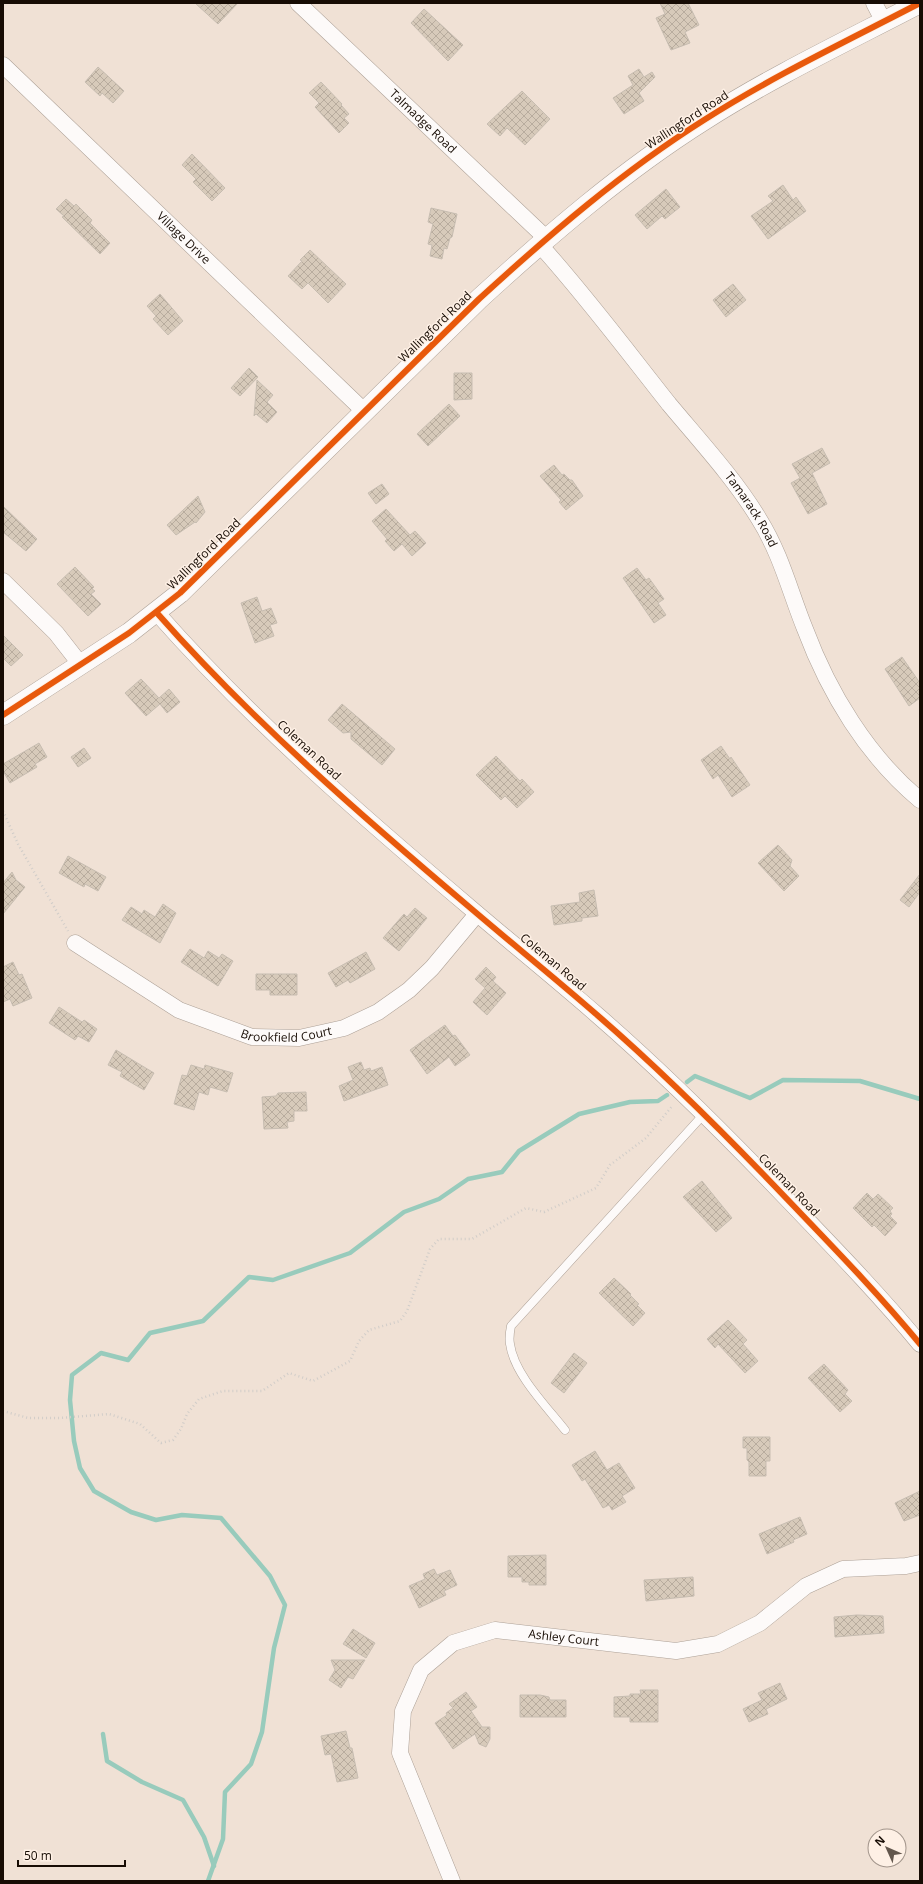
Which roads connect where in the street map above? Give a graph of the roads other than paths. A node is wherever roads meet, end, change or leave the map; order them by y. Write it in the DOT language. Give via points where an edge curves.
graph roads {
  1 [pos="298,3"];
  2 [pos="874,3"];
  3 [pos="920,3"];
  4 [pos="884,22"];
  5 [pos="3,65"];
  6 [pos="544,242"];
  7 [pos="364,411"];
  8 [pos="3,581"];
  9 [pos="157,613"];
  10 [pos="81,665"];
  11 [pos="3,715"];
  12 [pos="920,800"];
  13 [pos="477,914"];
  14 [pos="75,944"];
  15 [pos="704,1114"];
  16 [pos="920,1344"];
  17 [pos="565,1430"];
  18 [pos="920,1563"];
  19 [pos="452,1881"];
  1 -- 6 [label="street, Talmadge Road"];
  2 -- 4 [label="street"];
  3 -- 4 [label="street, Wallingford Road"];
  4 -- 6 [label="street, Wallingford Road" via="764,84 702,121 602,194"];
  5 -- 7 [label="street, Village Drive"];
  6 -- 7 [label="street, Wallingford Road" via="479,299"];
  6 -- 12 [label="street, Tamarack Road" via="759,518 778,552 818,662 839,703 884,763"];
  7 -- 9 [label="street, Wallingford Road" via="215,560"];
  8 -- 10 [label="street" via="56,633"];
  9 -- 10 [label="street, Wallingford Road"];
  9 -- 13 [label="street, Coleman Road" via="279,738 380,831"];
  10 -- 11 [label="street, Wallingford Road"];
  13 -- 14 [label="street, Brookfield Court" via="432,968 409,990 378,1012 344,1028 299,1038 252,1038 179,1010"];
  13 -- 15 [label="street, Coleman Road" via="597,1014"];
  15 -- 16 [label="street, Coleman Road" via="852,1267"];
  15 -- 17 [label="lane" via="511,1326 510,1344 516,1364"];
  18 -- 19 [label="street, Ashley Court" via="843,1569 806,1586 760,1623 718,1644 676,1651 495,1630 453,1644 421,1670 403,1710 400,1753"];
}
